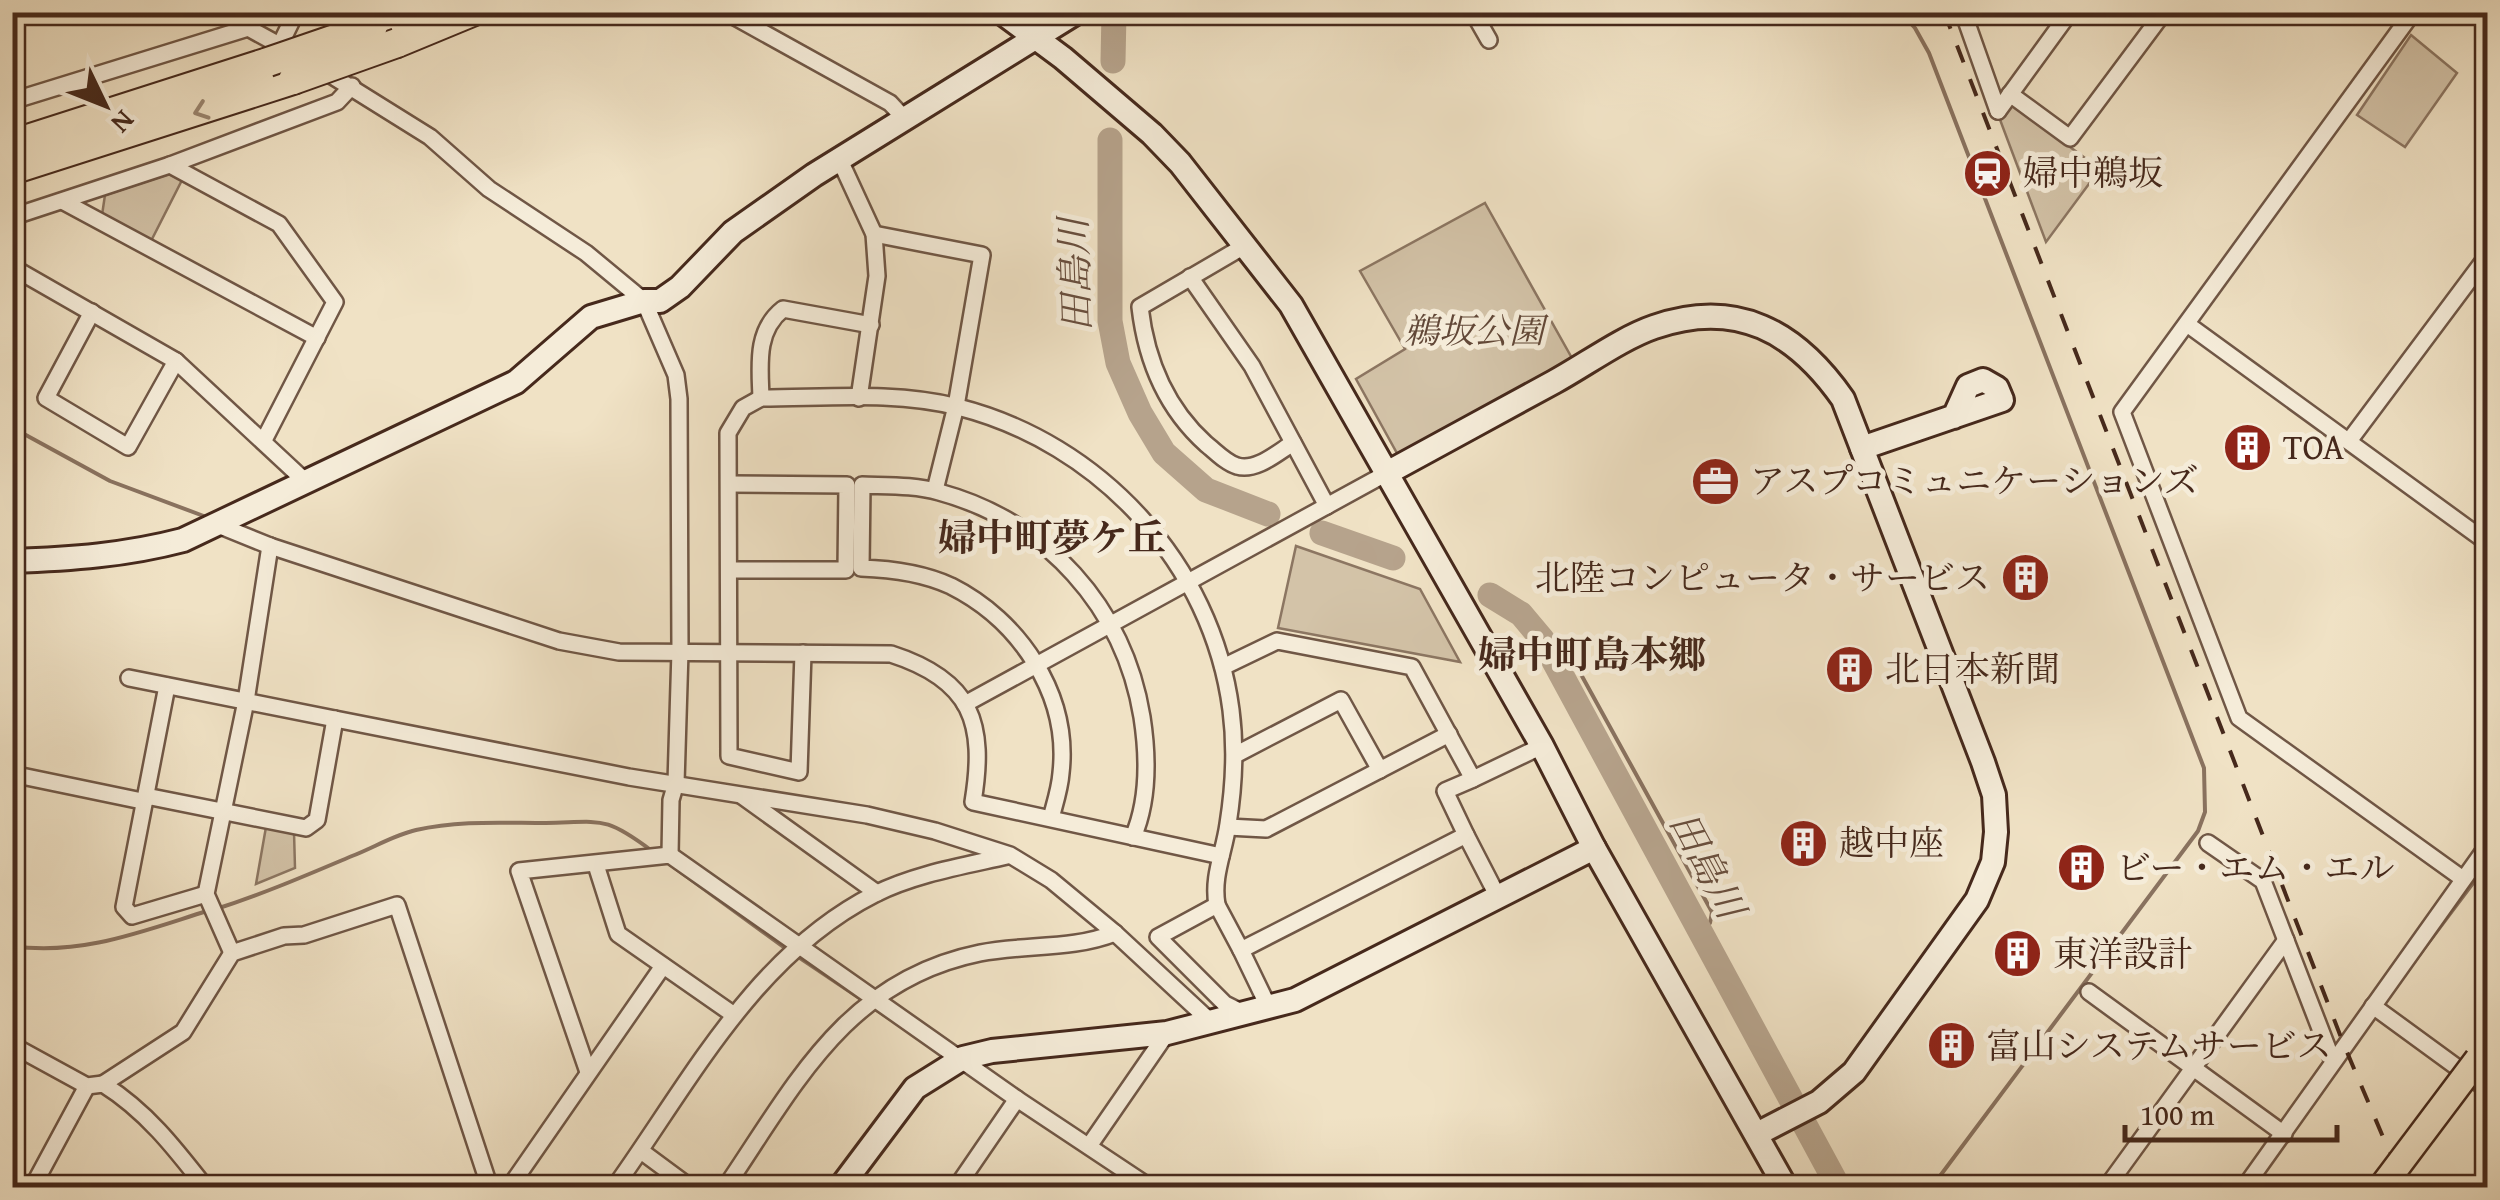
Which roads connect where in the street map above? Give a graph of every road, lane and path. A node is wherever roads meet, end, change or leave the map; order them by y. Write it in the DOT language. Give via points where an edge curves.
graph roads {
  1 [pos="219,12"];
  2 [pos="296,12"];
  3 [pos="406,12"];
  4 [pos="472,12"];
  5 [pos="726,12"];
  6 [pos="1001,12"];
  7 [pos="1077,12"];
  8 [pos="1473,12"];
  9 [pos="1964,12"];
  10 [pos="2070,12"];
  11 [pos="2164,12"];
  12 [pos="2413,12"];
  13 [pos="248,28"];
  14 [pos="1036,36"];
  15 [pos="1489,40"];
  16 [pos="274,54"];
  17 [pos="352,86"];
  18 [pos="2010,94"];
  19 [pos="12,100"];
  20 [pos="904,118"];
  21 [pos="12,144"];
  22 [pos="836,162"];
  23 [pos="170,166"];
  24 [pos="12,170"];
  25 [pos="64,202"];
  26 [pos="12,216"];
  27 [pos="874,234"];
  28 [pos="1246,245"];
  29 [pos="2488,256"];
  30 [pos="12,267"];
  31 [pos="1190,277"];
  32 [pos="644,301"];
  33 [pos="92,312"];
  34 [pos="2187,324"];
  35 [pos="871,325"];
  36 [pos="317,338"];
  37 [pos="176,362"];
  38 [pos="761,398"];
  39 [pos="859,398"];
  40 [pos="956,406"];
  41 [pos="1954,418"];
  42 [pos="264,440"];
  43 [pos="2349,441"];
  44 [pos="1293,444"];
  45 [pos="1862,448"];
  46 [pos="1387,474"];
  47 [pos="305,481"];
  48 [pos="730,484"];
  49 [pos="935,490"];
  50 [pos="1327,506"];
  51 [pos="218,525"];
  52 [pos="2488,543"];
  53 [pos="270,546"];
  54 [pos="12,560"];
  55 [pos="730,570"];
  56 [pos="1188,584"];
  57 [pos="1112,626"];
  58 [pos="680,651"];
  59 [pos="730,652"];
  60 [pos="803,653"];
  61 [pos="1038,666"];
  62 [pos="1224,667"];
  63 [pos="129,678"];
  64 [pos="167,686"];
  65 [pos="246,700"];
  66 [pos="966,704"];
  67 [pos="335,719"];
  68 [pos="1449,734"];
  69 [pos="1542,746"];
  70 [pos="1235,755"];
  71 [pos="1380,770"];
  72 [pos="12,774"];
  73 [pos="1473,778"];
  74 [pos="676,783"];
  75 [pos="740,794"];
  76 [pos="142,801"];
  77 [pos="223,811"];
  78 [pos="1051,818"];
  79 [pos="1228,827"];
  80 [pos="1466,835"];
  81 [pos="1133,837"];
  82 [pos="2208,843"];
  83 [pos="2488,845"];
  84 [pos="1594,848"];
  85 [pos="1010,855"];
  86 [pos="670,856"];
  87 [pos="1220,856"];
  88 [pos="596,865"];
  89 [pos="2463,878"];
  90 [pos="877,893"];
  91 [pos="206,894"];
  92 [pos="1498,897"];
  93 [pos="1217,905"];
  94 [pos="1115,933"];
  95 [pos="1158,937"];
  96 [pos="2286,940"];
  97 [pos="799,944"];
  98 [pos="1241,950"];
  99 [pos="232,952"];
  100 [pos="1140,956"];
  101 [pos="663,966"];
  102 [pos="2089,992"];
  103 [pos="874,997"];
  104 [pos="2373,1006"];
  105 [pos="1270,1008"];
  106 [pos="1244,1014"];
  107 [pos="734,1015"];
  108 [pos="1210,1022"];
  109 [pos="1167,1033"];
  110 [pos="12,1045"];
  111 [pos="963,1058"];
  112 [pos="2333,1062"];
  113 [pos="2483,1066"];
  114 [pos="2193,1068"];
  115 [pos="588,1072"];
  116 [pos="95,1085"];
  117 [pos="2488,1090"];
  118 [pos="1018,1099"];
  119 [pos="1757,1134"];
  120 [pos="2284,1134"];
  121 [pos="1089,1146"];
  122 [pos="640,1151"];
  123 [pos="32,1188"];
  124 [pos="206,1188"];
  125 [pos="490,1188"];
  126 [pos="510,1188"];
  127 [pos="614,1188"];
  128 [pos="691,1188"];
  129 [pos="725,1188"];
  130 [pos="840,1188"];
  131 [pos="956,1188"];
  132 [pos="1150,1188"];
  133 [pos="1786,1188"];
  134 [pos="2106,1188"];
  135 [pos="2244,1188"];
  136 [pos="2381,1188"];
  137 [pos="2401,1188"];
  1 -- 13 [label="street"];
  2 -- 16 [label="street"];
  3 -- 16 [label="highway, bridge"];
  4 -- 24 [label="highway, one-way, bridge" via="293,80"];
  5 -- 20 [label="street" via="890,103"];
  6 -- 14 [label="street"];
  7 -- 14 [label="street"];
  8 -- 15 [label="street"];
  9 -- 18 [label="street" via="1998,111"];
  10 -- 18 [label="street"];
  11 -- 18 [label="street" via="2070,138"];
  12 -- 34 [label="street"];
  13 -- 16 [label="street"];
  13 -- 19 [label="street"];
  14 -- 20 [label="street"];
  14 -- 28 [label="street" via="1152,134"];
  16 -- 17 [label="street"];
  16 -- 21 [label="highway"];
  17 -- 23 [label="street" via="337,102"];
  17 -- 32 [label="street" via="430,137 489,189 586,252"];
  20 -- 22 [label="street"];
  22 -- 27 [label="street"];
  22 -- 32 [label="street" via="733,232 680,287 660,301"];
  23 -- 25 [label="street"];
  23 -- 36 [label="street" via="280,224 335,302"];
  25 -- 26 [label="street"];
  25 -- 36 [label="street"];
  27 -- 35 [label="street"];
  27 -- 40 [label="street" via="982,256"];
  28 -- 31 [label="street"];
  28 -- 46 [label="street" via="1291,305"];
  29 -- 43 [label="street"];
  30 -- 33 [label="street"];
  31 -- 44 [label="street" via="1252,366"];
  31 -- 44 [label="street" via="1140,307 1160,384 1178,414 1239,467"];
  32 -- 47 [label="street" via="590,318 516,382"];
  32 -- 58 [label="street" via="679,399"];
  33 -- 37 [label="street"];
  33 -- 37 [label="street" via="46,398 128,447"];
  34 -- 43 [label="street"];
  34 -- 89 [label="street" via="2122,412 2238,718"];
  35 -- 38 [label="street" via="783,309 771,318 759,352"];
  35 -- 39 [label="street"];
  36 -- 42 [label="street"];
  37 -- 42 [label="street"];
  38 -- 39 [label="street"];
  38 -- 48 [label="street" via="743,408 728,433"];
  39 -- 40 [label="street"];
  40 -- 49 [label="street"];
  40 -- 56 [label="street" via="1069,454 1148,524"];
  41 -- 45 [label="street"];
  42 -- 47 [label="street"];
  43 -- 52 [label="street"];
  44 -- 50 [label="street"];
  45 -- 46 [label="street" via="1844,399 1789,339 1742,320 1705,317 1653,327"];
  45 -- 119 [label="street" via="1984,762 1994,795 1993,862 1977,900 1854,1072 1837,1090"];
  46 -- 50 [label="street"];
  46 -- 69 [label="street"];
  47 -- 51 [label="street"];
  48 -- 55 [label="street"];
  48 -- 55 [label="street" via="847,485 846,570"];
  49 -- 57 [label="street" via="1037,539 1089,590"];
  49 -- 61 [label="street" via="862,485 861,568 948,584 1004,623"];
  50 -- 56 [label="street"];
  51 -- 53 [label="street"];
  51 -- 54 [label="street" via="140,551"];
  53 -- 58 [label="street" via="559,641 619,652"];
  53 -- 65 [label="street"];
  55 -- 59 [label="street"];
  56 -- 57 [label="street"];
  56 -- 62 [label="street"];
  57 -- 61 [label="street"];
  57 -- 81 [label="street" via="1138,690 1144,730 1144,797"];
  58 -- 59 [label="street"];
  58 -- 74 [label="street"];
  59 -- 60 [label="street"];
  59 -- 60 [label="street" via="729,756 799,772"];
  60 -- 66 [label="street" via="892,654 926,665"];
  61 -- 66 [label="street"];
  61 -- 78 [label="street" via="1060,731 1062,771"];
  62 -- 68 [label="street" via="1278,640 1412,666"];
  62 -- 70 [label="street"];
  63 -- 64 [label="street"];
  64 -- 65 [label="street"];
  64 -- 76 [label="street"];
  65 -- 67 [label="street"];
  65 -- 77 [label="street"];
  66 -- 78 [label="street" via="978,746 973,802"];
  67 -- 74 [label="street"];
  67 -- 77 [label="street" via="317,820 306,828"];
  68 -- 71 [label="street"];
  68 -- 73 [label="street"];
  69 -- 73 [label="street"];
  69 -- 84 [label="street"];
  70 -- 71 [label="street" via="1341,700"];
  70 -- 79 [label="street"];
  71 -- 79 [label="street" via="1266,829"];
  72 -- 76 [label="street"];
  73 -- 80 [label="street" via="1445,791"];
  74 -- 75 [label="street"];
  74 -- 86 [label="street"];
  75 -- 85 [label="street" via="867,814"];
  75 -- 90 [label="street"];
  76 -- 77 [label="street"];
  76 -- 91 [label="street" via="124,907 132,916"];
  77 -- 91 [label="street"];
  78 -- 81 [label="street"];
  79 -- 87 [label="street"];
  80 -- 92 [label="street"];
  80 -- 98 [label="street"];
  81 -- 87 [label="street"];
  82 -- 96 [label="street" via="2263,880"];
  83 -- 89 [label="street"];
  84 -- 92 [label="street"];
  84 -- 119 [label="street"];
  85 -- 90 [label="street"];
  85 -- 94 [label="street"];
  86 -- 88 [label="street"];
  86 -- 97 [label="street"];
  87 -- 93 [label="street"];
  88 -- 101 [label="street" via="618,934"];
  88 -- 115 [label="street" via="519,871"];
  89 -- 104 [label="street"];
  90 -- 97 [label="street"];
  91 -- 99 [label="street"];
  92 -- 105 [label="street"];
  93 -- 95 [label="street"];
  93 -- 98 [label="street"];
  94 -- 100 [label="street"];
  94 -- 103 [label="street" via="978,954"];
  95 -- 100 [label="street"];
  95 -- 106 [label="street" via="1225,1004"];
  96 -- 112 [label="street"];
  96 -- 114 [label="street"];
  97 -- 103 [label="street"];
  97 -- 107 [label="street"];
  98 -- 105 [label="street"];
  99 -- 116 [label="street" via="183,1032"];
  99 -- 125 [label="street" via="397,905"];
  100 -- 108 [label="street"];
  101 -- 107 [label="street"];
  101 -- 115 [label="street"];
  102 -- 114 [label="street"];
  103 -- 111 [label="street"];
  103 -- 129 [label="street" via="813,1058"];
  104 -- 112 [label="street"];
  104 -- 117 [label="street"];
  105 -- 106 [label="street"];
  106 -- 108 [label="street"];
  107 -- 122 [label="street"];
  108 -- 109 [label="street"];
  109 -- 111 [label="street"];
  109 -- 121 [label="street"];
  110 -- 116 [label="street"];
  111 -- 118 [label="street"];
  111 -- 130 [label="street" via="914,1088"];
  112 -- 120 [label="street"];
  113 -- 136 [label="main road, bridge"];
  113 -- 137 [label="main road"];
  114 -- 120 [label="street"];
  114 -- 134 [label="street"];
  115 -- 126 [label="street"];
  116 -- 123 [label="street"];
  116 -- 124 [label="street" via="129,1100"];
  118 -- 121 [label="street"];
  118 -- 131 [label="street"];
  119 -- 133 [label="street"];
  120 -- 135 [label="street"];
  121 -- 132 [label="street"];
  122 -- 127 [label="street"];
  122 -- 128 [label="street"];
}
